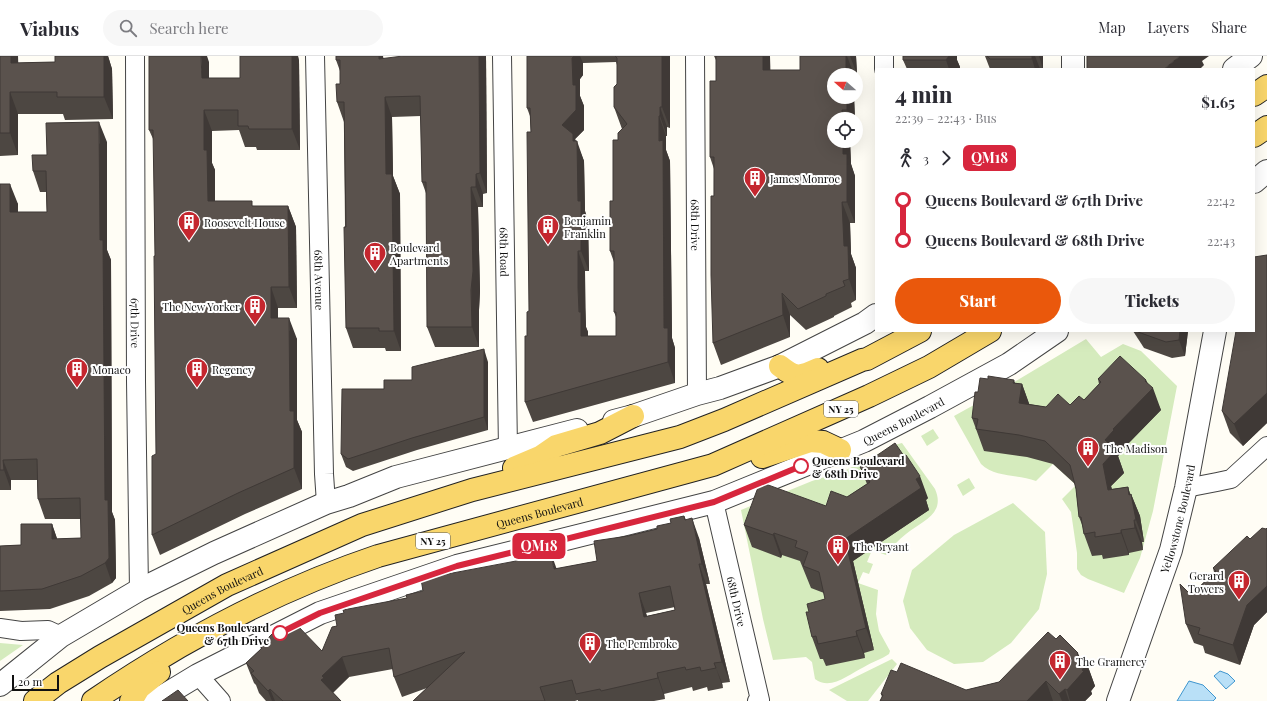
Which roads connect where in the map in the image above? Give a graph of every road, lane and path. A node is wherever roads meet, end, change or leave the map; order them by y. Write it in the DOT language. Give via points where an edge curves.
graph roads {
  1 [pos="135,56"];
  2 [pos="315,56"];
  3 [pos="502,56"];
  4 [pos="695,56"];
  5 [pos="884,56"];
  6 [pos="1073,56"];
  7 [pos="884,68"];
  8 [pos="1074,68"];
  9 [pos="1267,86"];
  10 [pos="1255,94"];
  11 [pos="1267,127"];
  12 [pos="1255,135"];
  13 [pos="1267,171"];
  14 [pos="1255,181"];
  15 [pos="875,316"];
  16 [pos="918,332"];
  17 [pos="988,332"];
  18 [pos="1056,332"];
  19 [pos="1215,332"];
  20 [pos="862,360"];
  21 [pos="780,366"];
  22 [pos="697,394"];
  23 [pos="633,416"];
  24 [pos="1267,446"];
  25 [pos="508,448"];
  26 [pos="840,450"];
  27 [pos="736,454"];
  28 [pos="1186,488"];
  29 [pos="472,490"];
  30 [pos="714,502"];
  31 [pos="326,503"];
  32 [pos="139,590"];
  33 [pos="0,628"];
  34 [pos="61,636"];
  35 [pos="191,640"];
  36 [pos="198,675"];
  37 [pos="0,685"];
  38 [pos="759,700"];
  39 [pos="35,701"];
  40 [pos="93,701"];
  41 [pos="131,701"];
  42 [pos="155,701"];
  43 [pos="221,701"];
  44 [pos="1118,701"];
  1 -- 32 [label="street, 67th Drive"];
  2 -- 31 [label="street, 68th Avenue"];
  3 -- 25 [label="street, 68th Road"];
  4 -- 22 [label="street, 68th Drive"];
  5 -- 7 [label="street"];
  6 -- 8 [label="street"];
  9 -- 10 [label="main road"];
  11 -- 12 [label="main road"];
  13 -- 14 [label="street"];
  15 -- 21 [label="street"];
  16 -- 20 [label="main road, Queens Boulevard"];
  17 -- 27 [label="main road, Queens Boulevard / NY 25" via="929,367 882,390"];
  18 -- 26 [label="street, Queens Boulevard" via="1009,364 905,420"];
  19 -- 28 [label="street, Yellowstone Boulevard"];
  20 -- 21 [label="main road" via="837,360 798,376 789,374"];
  20 -- 29 [label="main road, Queens Boulevard" via="680,437"];
  21 -- 22 [label="street"];
  22 -- 23 [label="street"];
  23 -- 25 [label="street"];
  23 -- 29 [label="main road" via="600,433 556,446 540,457 501,473"];
  24 -- 28 [label="street" via="1232,479"];
  25 -- 31 [label="street" via="396,477"];
  26 -- 27 [label="main road" via="823,442 810,441 763,457"];
  26 -- 30 [label="street, Queens Boulevard"];
  27 -- 35 [label="main road, Queens Boulevard / NY 25" via="713,465 366,560 243,612"];
  28 -- 44 [label="street, Yellowstone Boulevard" via="1171,550"];
  29 -- 39 [label="main road, Queens Boulevard" via="362,525 227,585 100,657 58,683"];
  30 -- 36 [label="street, Queens Boulevard" via="457,566 320,613"];
  30 -- 38 [label="street, 68th Drive"];
  31 -- 32 [label="street"];
  32 -- 34 [label="street"];
  33 -- 34 [label="street" via="48,630"];
  34 -- 37 [label="street"];
  35 -- 40 [label="main road, Queens Boulevard / NY 25"];
  35 -- 41 [label="main road" via="165,667 139,688"];
  36 -- 42 [label="street, Queens Boulevard"];
  36 -- 43 [label="street"];
}
